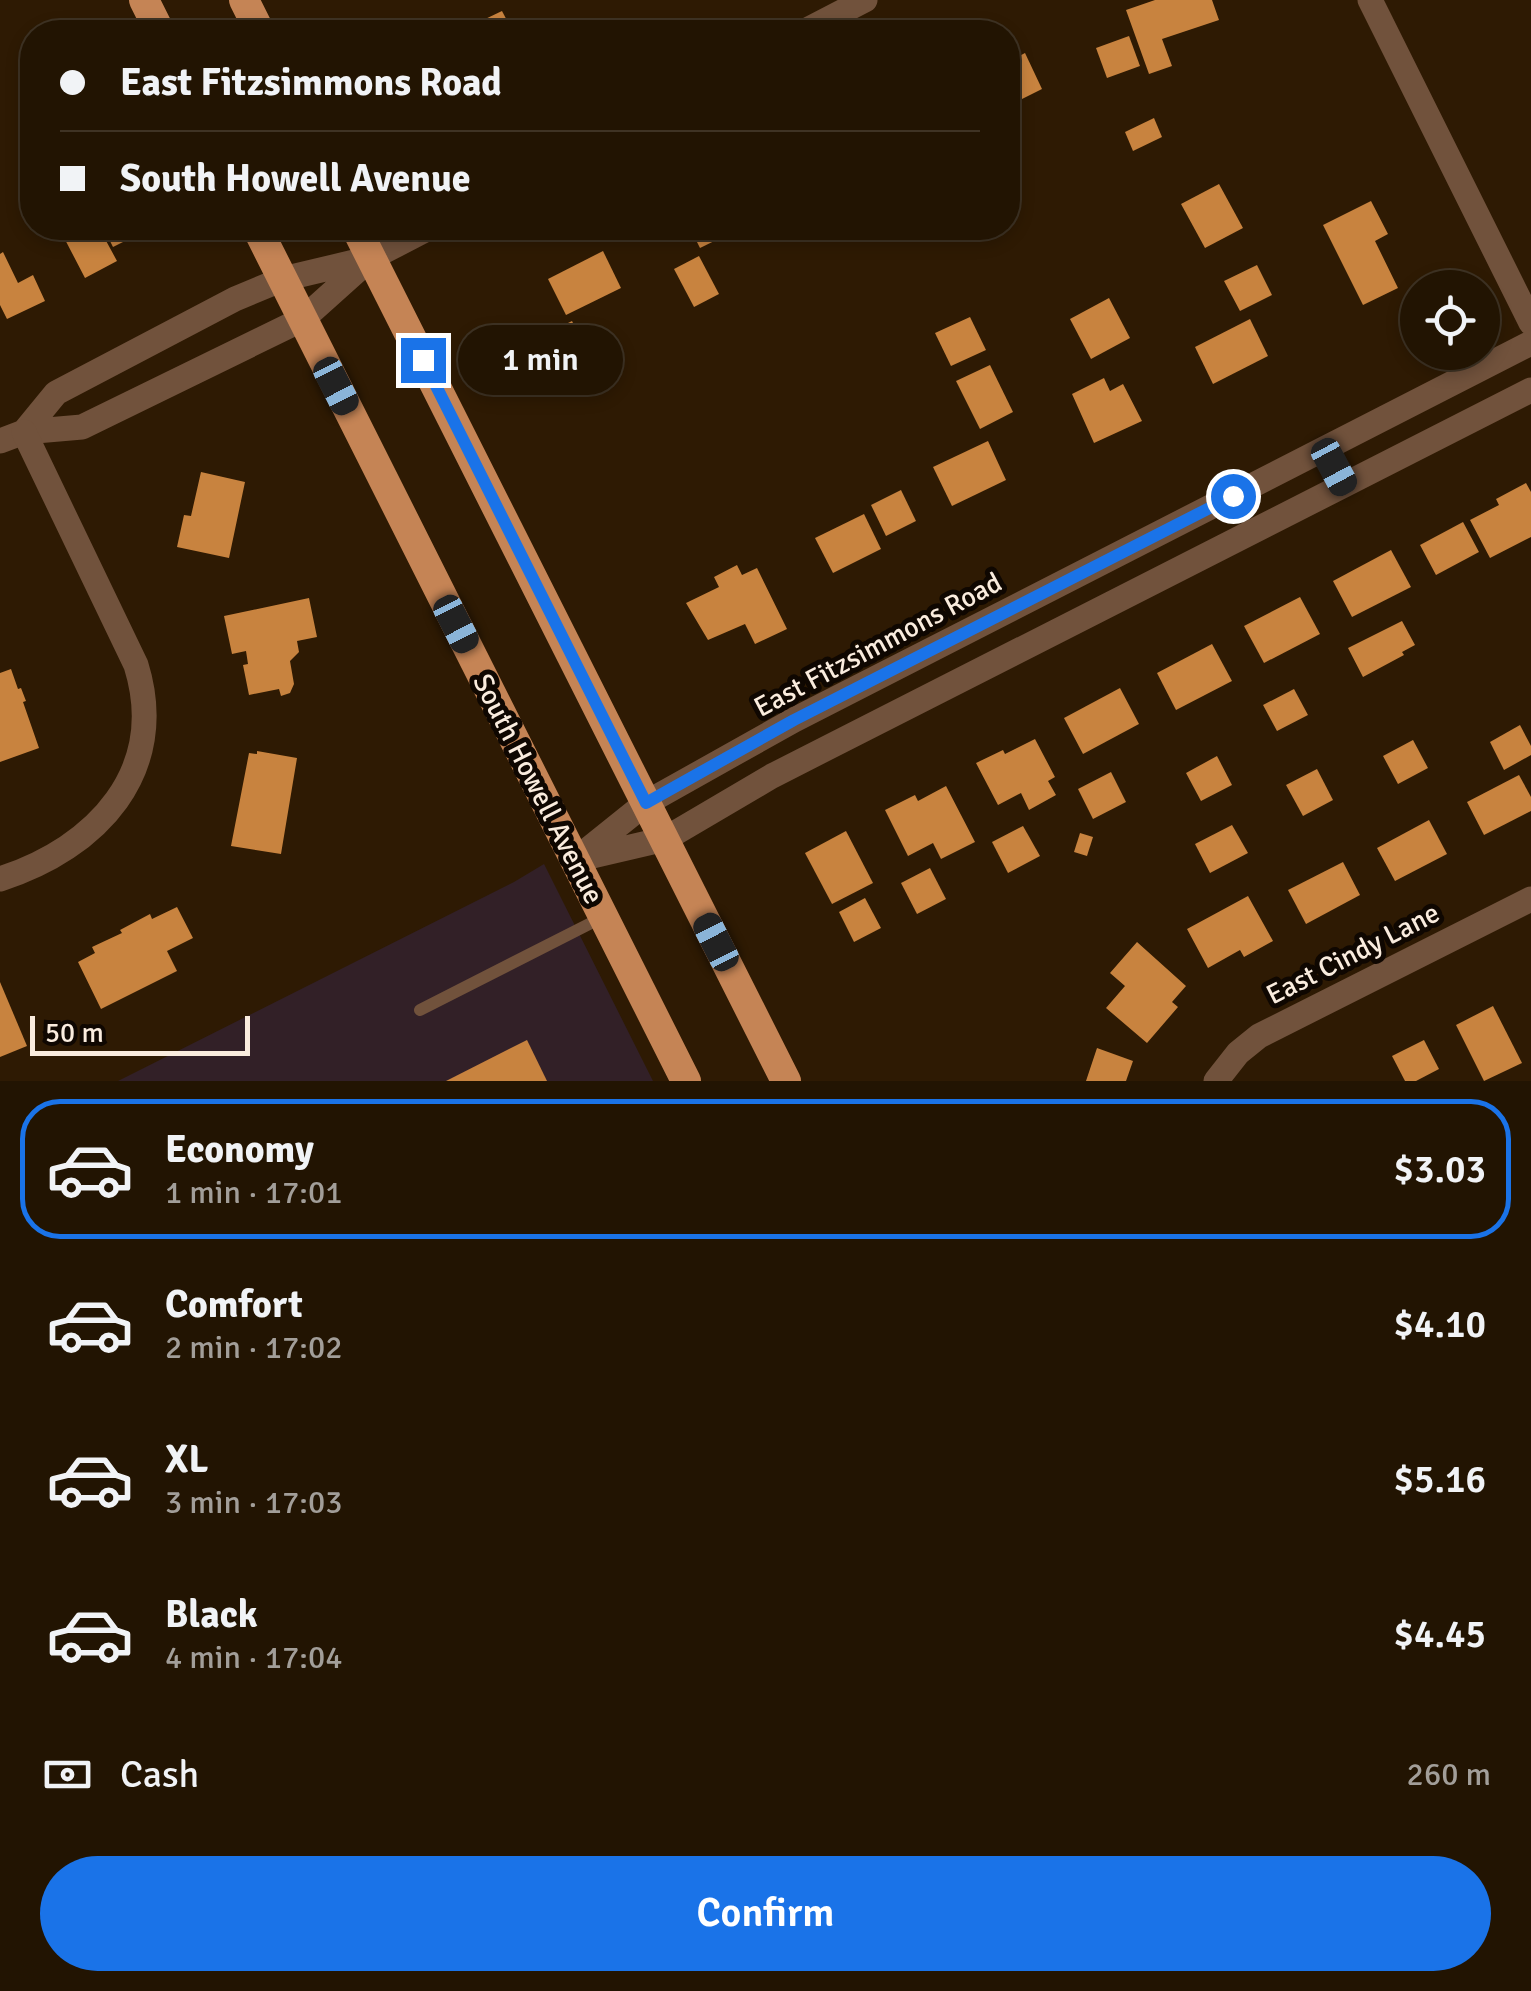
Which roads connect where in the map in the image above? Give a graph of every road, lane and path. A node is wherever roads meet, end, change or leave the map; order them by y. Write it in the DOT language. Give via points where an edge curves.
graph roads {
  1 [pos="866,0"];
  2 [pos="1370,0"];
  3 [pos="837,6"];
  4 [pos="263,240"];
  5 [pos="362,240"];
  6 [pos="406,240"];
  7 [pos="371,258"];
  8 [pos="283,278"];
  9 [pos="302,319"];
  10 [pos="1531,323"];
  11 [pos="1531,344"];
  12 [pos="1531,390"];
  13 [pos="12,436"];
  14 [pos="1324,449"];
  15 [pos="1344,485"];
  16 [pos="1141,542"];
  17 [pos="1161,579"];
  18 [pos="960,634"];
  19 [pos="980,672"];
  20 [pos="646,803"];
  21 [pos="665,839"];
  22 [pos="574,860"];
  23 [pos="0,879"];
  24 [pos="1529,905"];
  25 [pos="603,917"];
  26 [pos="420,1010"];
  27 [pos="686,1081"];
  28 [pos="786,1081"];
  29 [pos="1216,1081"];
  1 -- 3 [label="street"];
  2 -- 10 [label="street"];
  4 -- 8 [label="main road, South Howell Avenue"];
  5 -- 7 [label="main road"];
  6 -- 7 [label="street"];
  7 -- 8 [label="street"];
  7 -- 9 [label="street"];
  7 -- 20 [label="main road"];
  8 -- 9 [label="main road, South Howell Avenue"];
  8 -- 13 [label="street" via="56,393"];
  9 -- 13 [label="street" via="82,427"];
  9 -- 22 [label="main road, South Howell Avenue"];
  11 -- 14 [label="street, East Fitzsimmons Road"];
  12 -- 15 [label="street"];
  13 -- 23 [label="street" via="136,665 146,722 137,766 99,824 68,848"];
  14 -- 15 [label="street"];
  14 -- 16 [label="street, East Fitzsimmons Road"];
  15 -- 17 [label="street"];
  16 -- 17 [label="street"];
  16 -- 18 [label="street, East Fitzsimmons Road"];
  17 -- 19 [label="street"];
  18 -- 19 [label="street"];
  18 -- 20 [label="street, East Fitzsimmons Road"];
  19 -- 21 [label="street" via="772,776"];
  20 -- 21 [label="main road"];
  20 -- 22 [label="street, East Fitzsimmons Road"];
  21 -- 22 [label="street"];
  21 -- 28 [label="main road"];
  22 -- 25 [label="main road, South Howell Avenue"];
  24 -- 29 [label="street, East Cindy Lane" via="1259,1036"];
  25 -- 26 [label="lane"];
  25 -- 27 [label="main road, South Howell Avenue"];
}
